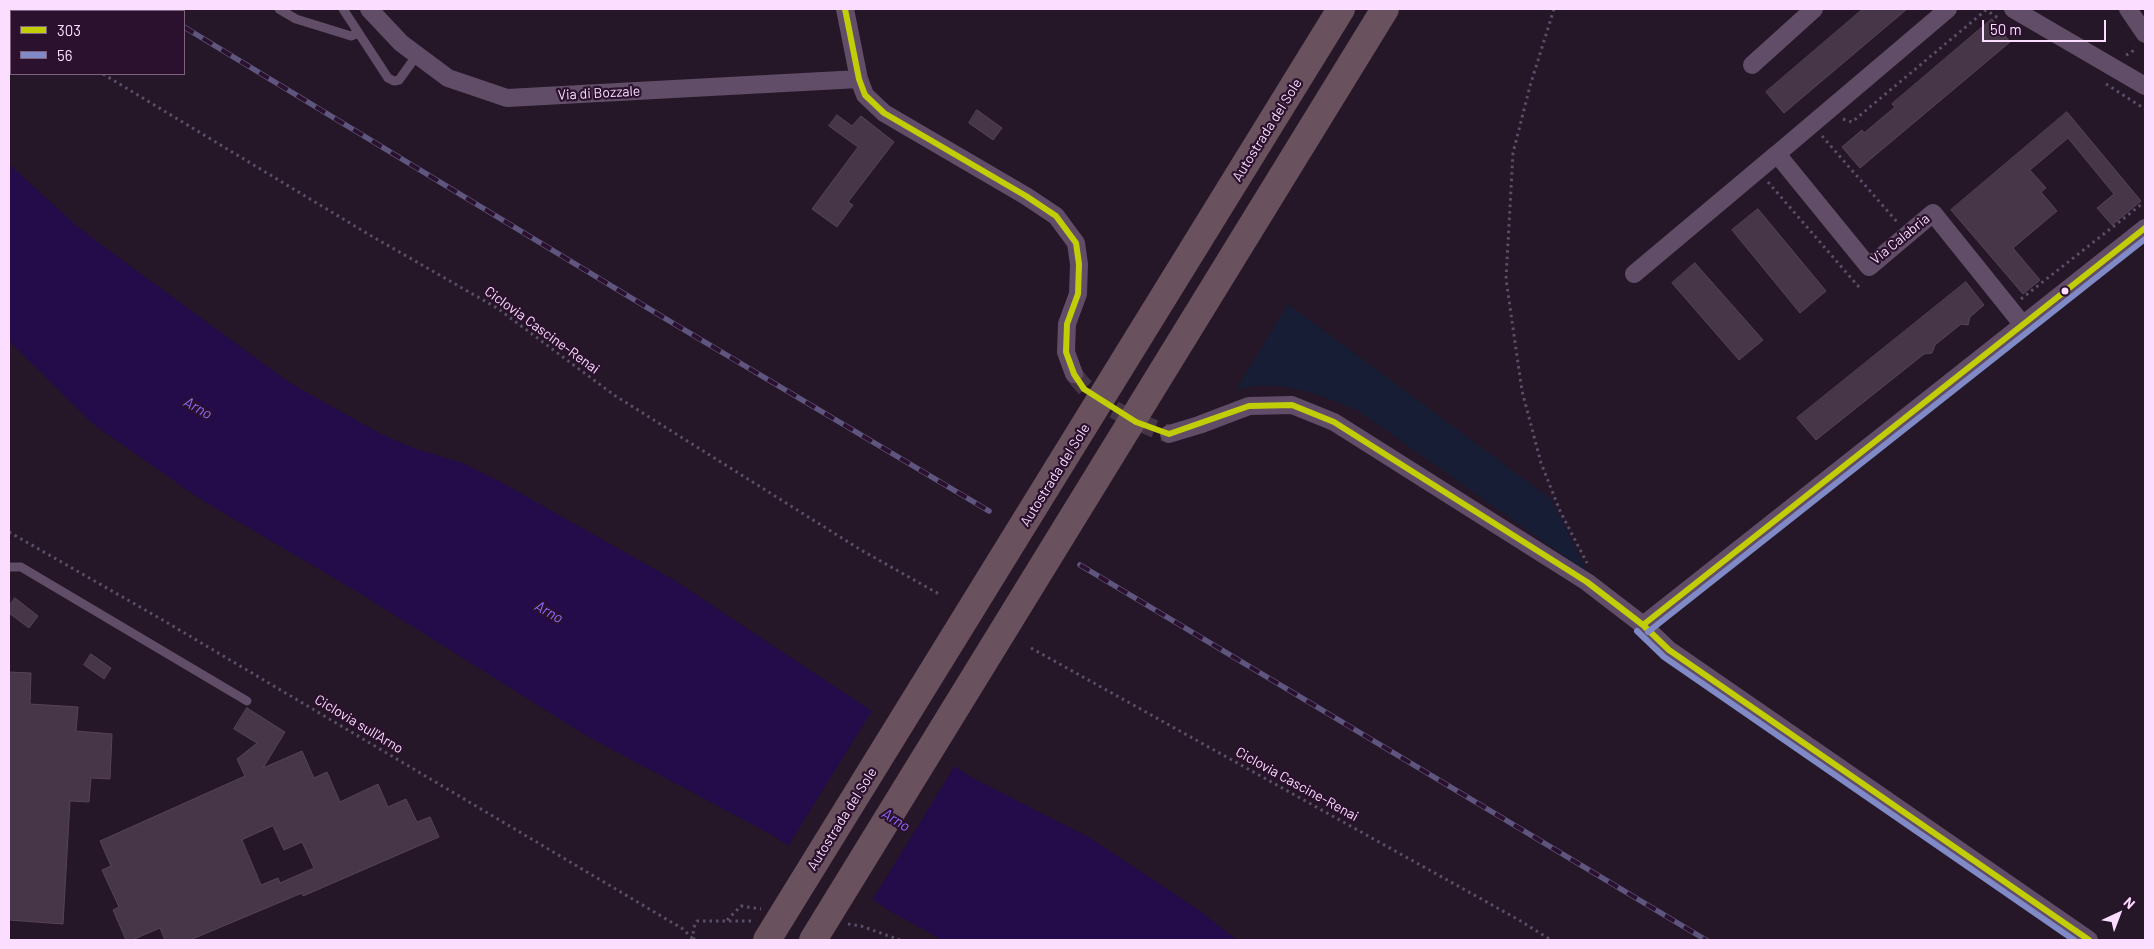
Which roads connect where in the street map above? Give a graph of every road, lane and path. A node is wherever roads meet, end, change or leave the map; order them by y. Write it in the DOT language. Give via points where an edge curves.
graph roads {
  1 [pos="279,9"];
  2 [pos="342,9"];
  3 [pos="369,9"];
  4 [pos="845,9"];
  5 [pos="1341,9"];
  6 [pos="1385,9"];
  7 [pos="1554,9"];
  8 [pos="1814,9"];
  9 [pos="1948,9"];
  10 [pos="2013,9"];
  11 [pos="2128,9"];
  12 [pos="1986,10"];
  13 [pos="358,33"];
  14 [pos="2141,39"];
  15 [pos="2117,53"];
  16 [pos="417,55"];
  17 [pos="1752,65"];
  18 [pos="105,75"];
  19 [pos="859,79"];
  20 [pos="2145,86"];
  21 [pos="1838,117"];
  22 [pos="1777,154"];
  23 [pos="1763,176"];
  24 [pos="2145,204"];
  25 [pos="2145,228"];
  26 [pos="1634,274"];
  27 [pos="1865,280"];
  28 [pos="2020,300"];
  29 [pos="2023,325"];
  30 [pos="1074,374"];
  31 [pos="1169,434"];
  32 [pos="9,533"];
  33 [pos="1589,566"];
  34 [pos="9,567"];
  35 [pos="939,594"];
  36 [pos="1643,625"];
  37 [pos="1031,648"];
  38 [pos="246,701"];
  39 [pos="726,920"];
  40 [pos="694,940"];
  41 [pos="767,940"];
  42 [pos="813,940"];
  43 [pos="1551,940"];
  44 [pos="2089,940"];
  1 -- 13 [label="lane" via="296,20 350,36"];
  2 -- 13 [label="lane"];
  3 -- 16 [label="street, Via di Bozzale"];
  4 -- 19 [label="street"];
  5 -- 41 [label="highway, Autostrada del Sole"];
  6 -- 42 [label="highway"];
  7 -- 33 [label="path" via="1530,86 1514,153 1506,278 1522,391 1541,463 1560,511"];
  8 -- 17 [label="street"];
  9 -- 22 [label="street"];
  10 -- 20 [label="street"];
  11 -- 14 [label="street"];
  12 -- 21 [label="path" via="1852,122"];
  13 -- 16 [label="lane" via="388,78 394,81 399,80"];
  14 -- 15 [label="path" via="2131,53"];
  16 -- 19 [label="street, Via di Bozzale" via="448,78 507,98"];
  18 -- 35 [label="path, Ciclovia Cascine-Renai" via="497,308 614,395 861,550"];
  19 -- 30 [label="street" via="865,95 884,113 1056,216 1076,243 1078,294 1067,324 1066,352"];
  22 -- 26 [label="street"];
  22 -- 29 [label="street, Via Calabria" via="1869,267 1933,213"];
  23 -- 27 [label="path" via="1858,286"];
  24 -- 28 [label="path"];
  25 -- 29 [label="street"];
  29 -- 36 [label="street"];
  31 -- 36 [label="street" via="1248,406 1292,405 1334,422 1449,494 1587,582"];
  32 -- 40 [label="path, Ciclovia sull'Arno" via="161,619 683,929"];
  34 -- 38 [label="lane" via="21,568"];
  36 -- 44 [label="street" via="1669,650"];
  37 -- 43 [label="path, Ciclovia Cascine-Renai"];
  39 -- 40 [label="path" via="697,921 693,929"];
}
